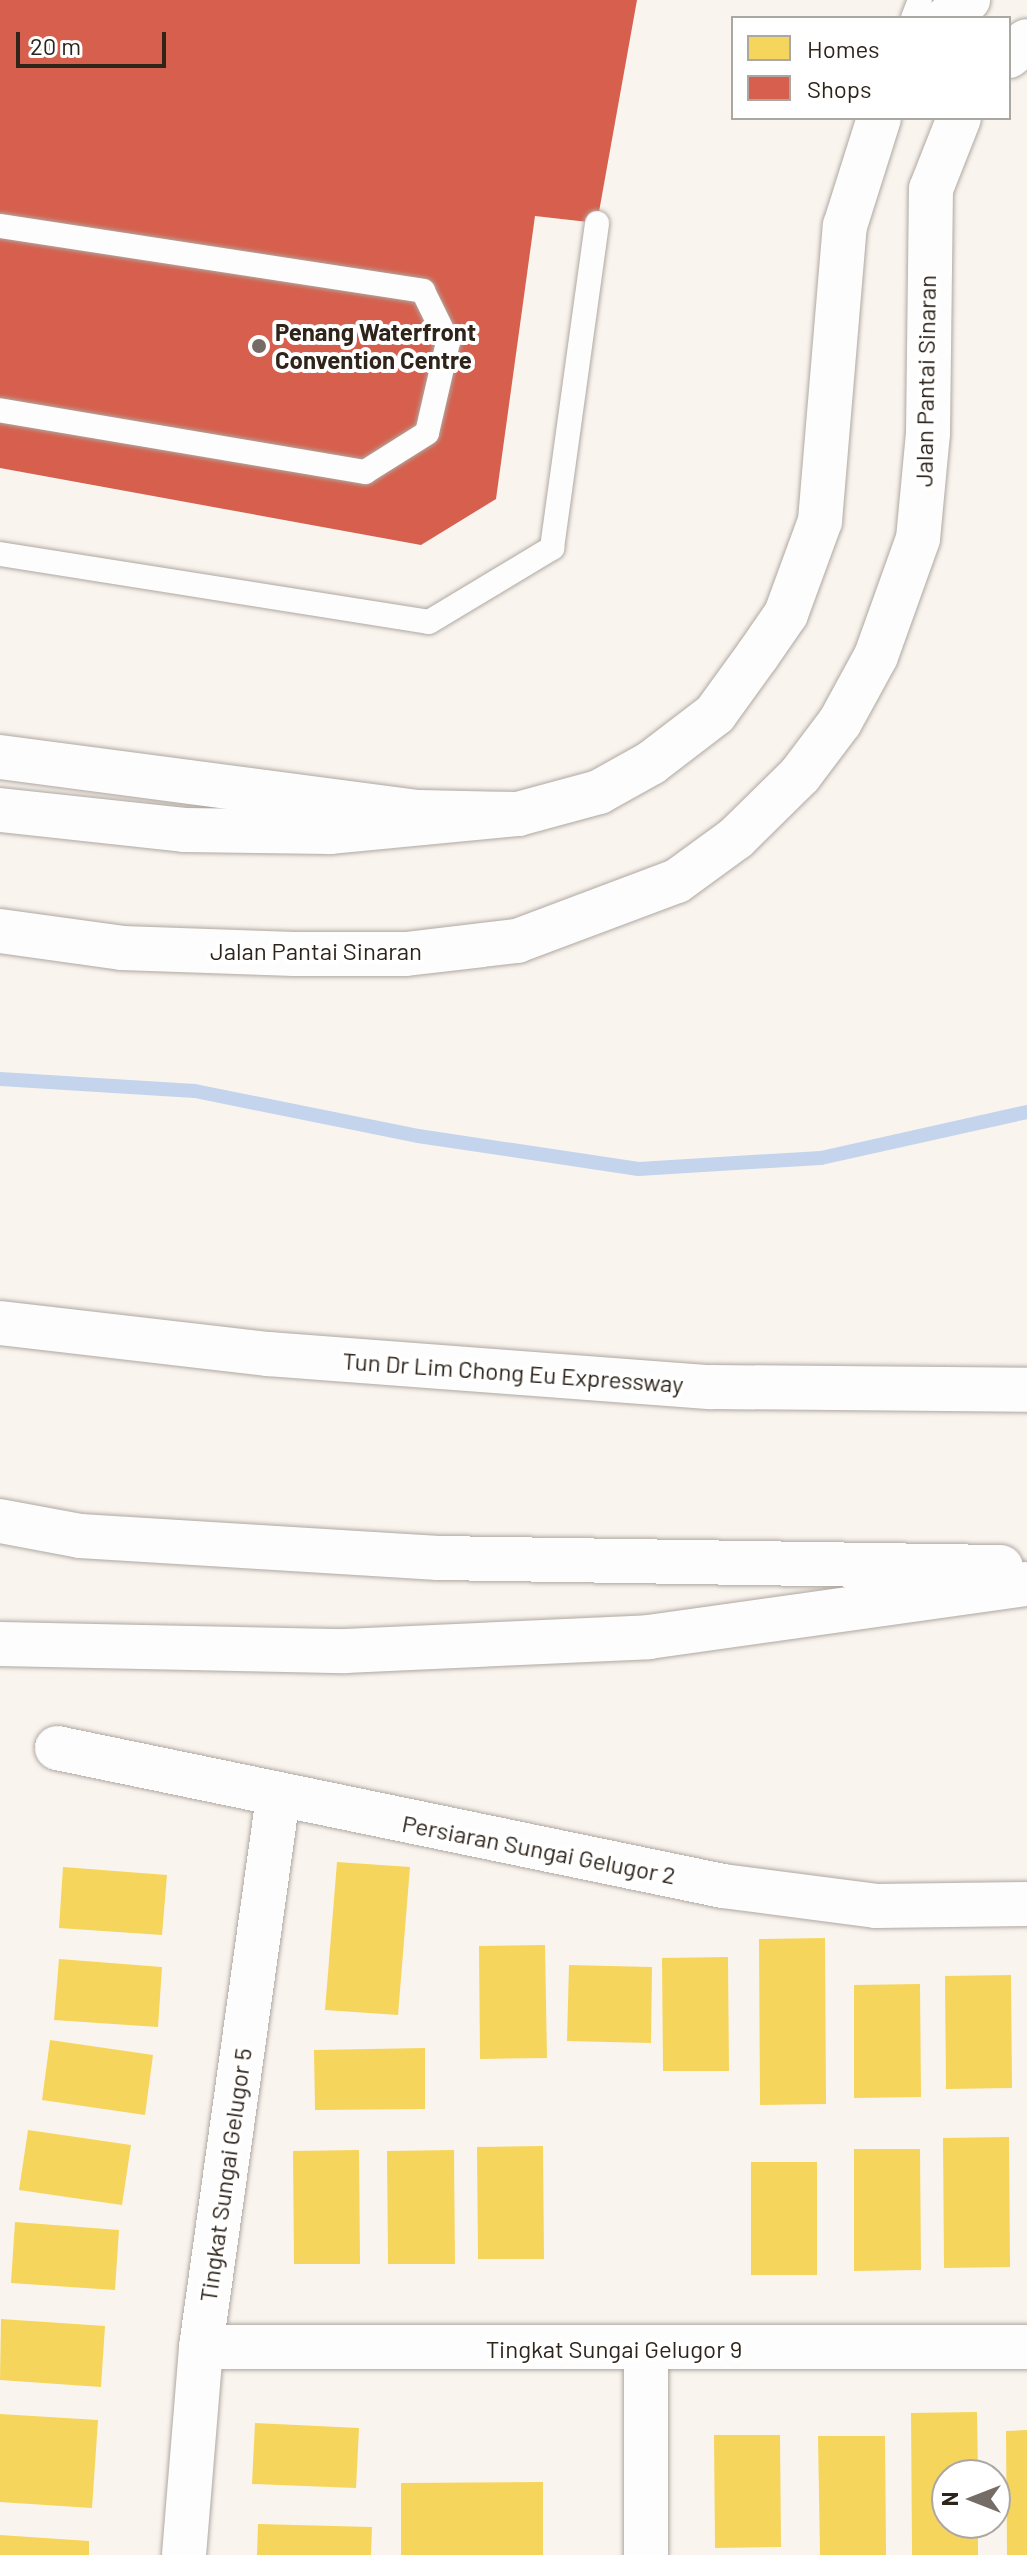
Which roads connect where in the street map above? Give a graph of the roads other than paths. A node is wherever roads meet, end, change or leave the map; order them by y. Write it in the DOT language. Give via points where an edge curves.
graph roads {
  1 [pos="968,0"];
  2 [pos="949,16"];
  3 [pos="1027,41"];
  4 [pos="1011,54"];
  5 [pos="878,120"];
  6 [pos="958,120"];
  7 [pos="597,223"];
  8 [pos="0,226"];
  9 [pos="0,410"];
  10 [pos="0,554"];
  11 [pos="0,757"];
  12 [pos="0,810"];
  13 [pos="518,814"];
  14 [pos="0,931"];
  15 [pos="0,1323"];
  16 [pos="1027,1390"];
  17 [pos="0,1521"];
  18 [pos="1027,1567"];
  19 [pos="1027,1584"];
  20 [pos="0,1644"];
  21 [pos="57,1748"];
  22 [pos="278,1797"];
  23 [pos="1027,1904"];
  24 [pos="201,2347"];
  25 [pos="1027,2347"];
  26 [pos="646,2350"];
  27 [pos="184,2555"];
  28 [pos="646,2555"];
  1 -- 2 [label="main road"];
  3 -- 4 [label="main road"];
  5 -- 13 [label="main road" via="845,226 820,521 786,614 715,714 661,755 599,792"];
  6 -- 14 [label="main road, Jalan Pantai Sinaran" via="931,189 928,433 918,539 876,656 840,722 736,838 677,881 517,941 406,954 294,954 122,948"];
  7 -- 10 [label="lane" via="552,548 429,622"];
  8 -- 9 [label="lane" via="423,291 448,342 427,433 365,472"];
  11 -- 13 [label="main road" via="419,812"];
  12 -- 13 [label="main road" via="184,830 330,832"];
  15 -- 16 [label="main road, Tun Dr Lim Chong Eu Expressway" via="268,1354 712,1387"];
  17 -- 18 [label="main road" via="80,1536 438,1558"];
  19 -- 20 [label="main road" via="649,1637 345,1651"];
  21 -- 22 [label="main road, Persiaran Sungai Gelugor 2"];
  22 -- 23 [label="main road, Persiaran Sungai Gelugor 2" via="723,1886 876,1906"];
  22 -- 24 [label="main road, Tingkat Sungai Gelugor 5"];
  24 -- 26 [label="main road, Tingkat Sungai Gelugor 9"];
  24 -- 27 [label="main road, Tingkat Sungai Gelugor 5"];
  25 -- 26 [label="main road, Tingkat Sungai Gelugor 9"];
  26 -- 28 [label="main road"];
}
